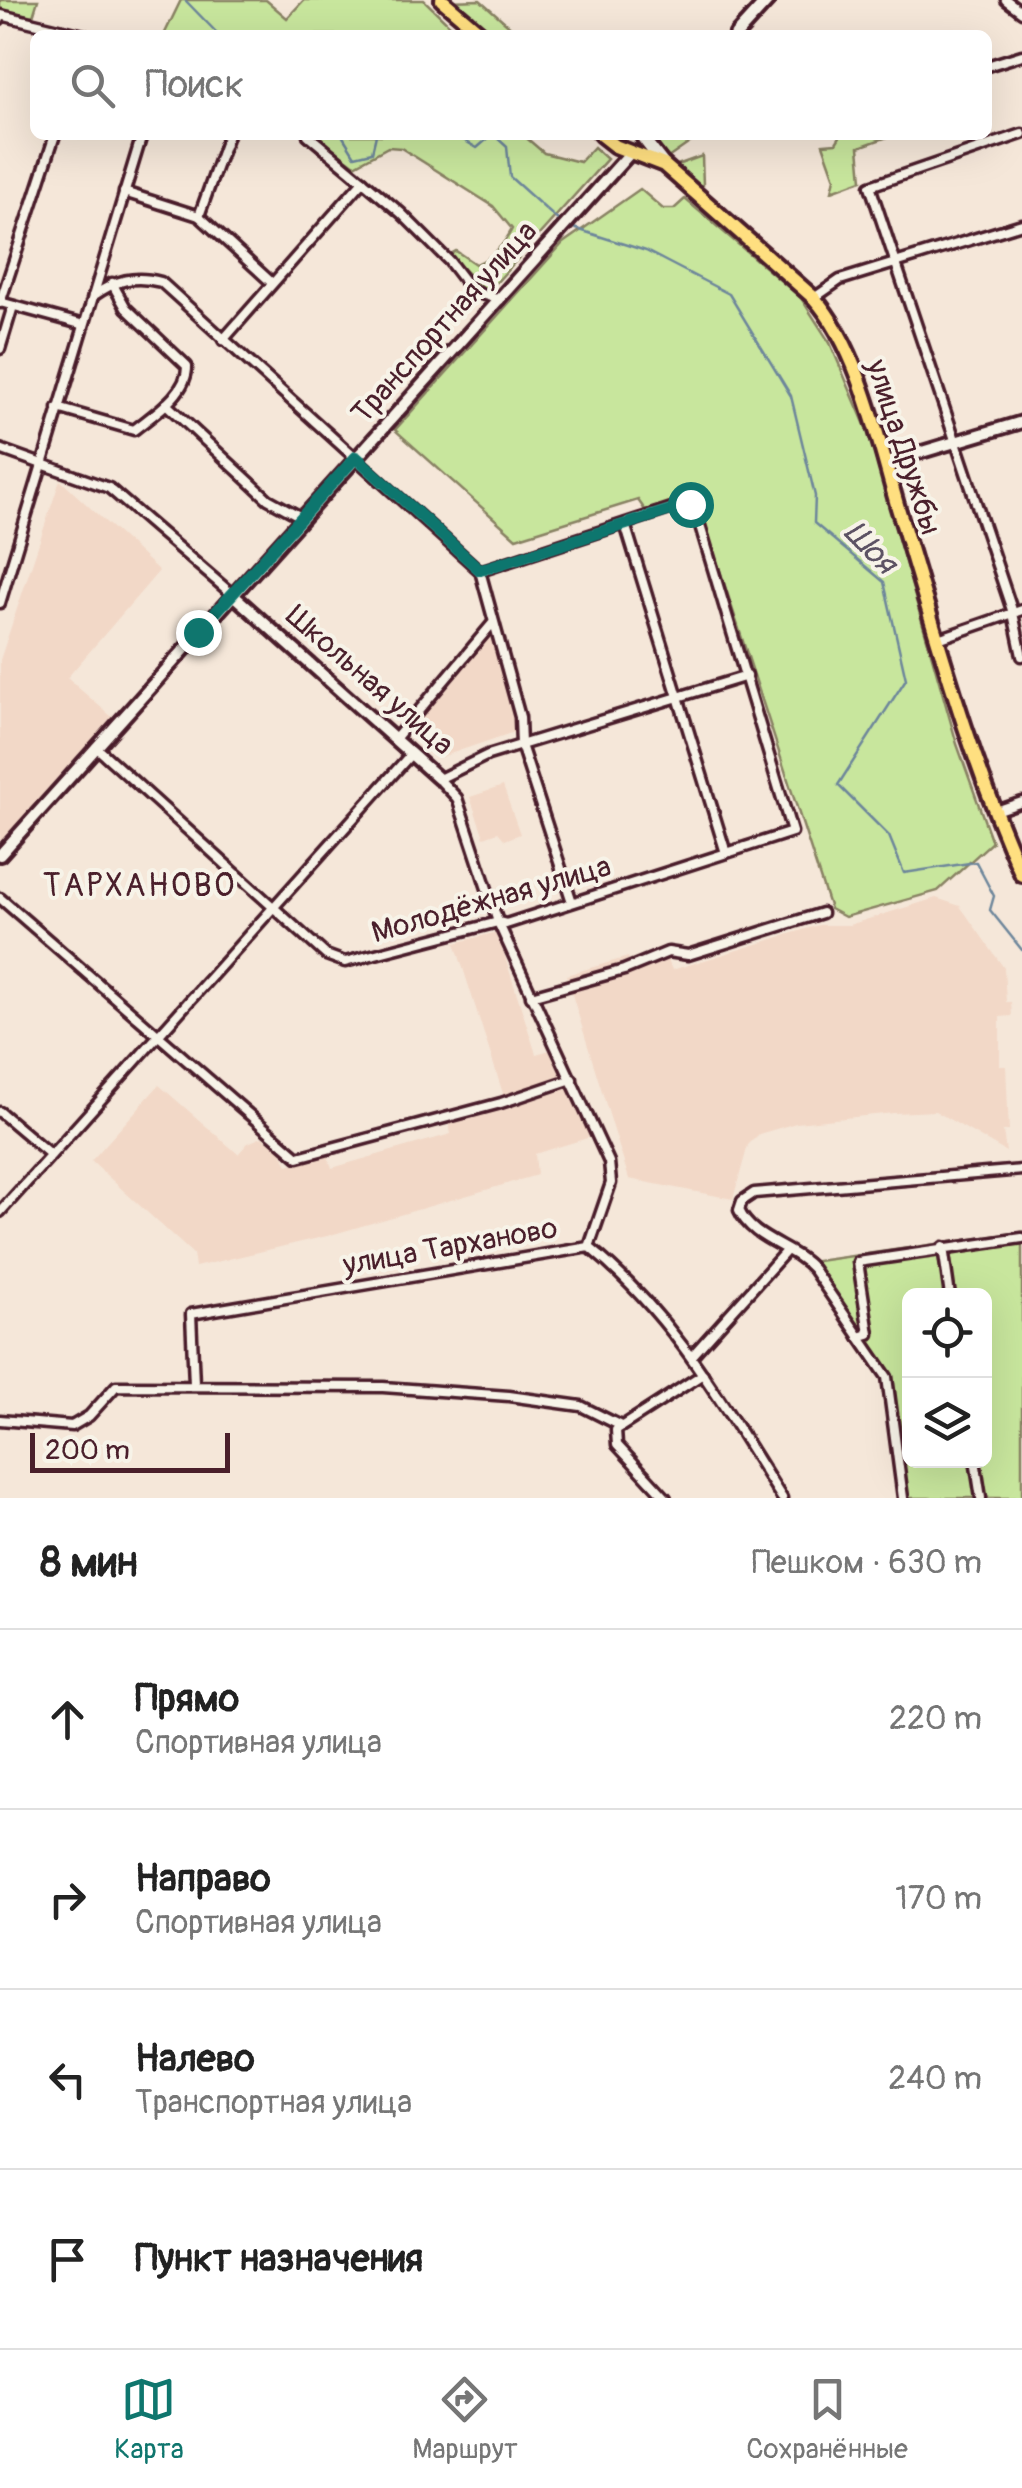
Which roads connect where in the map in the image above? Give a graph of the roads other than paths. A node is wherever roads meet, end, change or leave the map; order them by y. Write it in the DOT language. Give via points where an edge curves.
graph roads {
  1 [pos="442,0"];
  2 [pos="768,0"];
  3 [pos="1006,0"];
  4 [pos="1022,12"];
  5 [pos="1,17"];
  6 [pos="61,30"];
  7 [pos="477,30"];
  8 [pos="741,30"];
  9 [pos="1022,55"];
  10 [pos="992,64"];
  11 [pos="1022,134"];
  12 [pos="52,140"];
  13 [pos="140,140"];
  14 [pos="226,140"];
  15 [pos="314,140"];
  16 [pos="610,140"];
  17 [pos="642,140"];
  18 [pos="647,140"];
  19 [pos="631,152"];
  20 [pos="664,165"];
  21 [pos="363,181"];
  22 [pos="124,192"];
  23 [pos="199,216"];
  24 [pos="1022,224"];
  25 [pos="897,262"];
  26 [pos="112,283"];
  27 [pos="272,283"];
  28 [pos="93,296"];
  29 [pos="814,298"];
  30 [pos="500,300"];
  31 [pos="0,302"];
  32 [pos="13,306"];
  33 [pos="84,325"];
  34 [pos="224,340"];
  35 [pos="0,349"];
  36 [pos="166,404"];
  37 [pos="58,408"];
  38 [pos="1022,422"];
  39 [pos="955,444"];
  40 [pos="0,450"];
  41 [pos="356,457"];
  42 [pos="885,463"];
  43 [pos="42,464"];
  44 [pos="301,517"];
  45 [pos="625,524"];
  46 [pos="480,570"];
  47 [pos="232,594"];
  48 [pos="1,600"];
  49 [pos="1018,612"];
  50 [pos="492,624"];
  51 [pos="938,639"];
  52 [pos="1022,656"];
  53 [pos="747,676"];
  54 [pos="678,698"];
  55 [pos="395,739"];
  56 [pos="520,745"];
  57 [pos="96,748"];
  58 [pos="412,754"];
  59 [pos="438,779"];
  60 [pos="1022,802"];
  61 [pos="996,812"];
  62 [pos="726,853"];
  63 [pos="0,855"];
  64 [pos="1022,875"];
  65 [pos="0,898"];
  66 [pos="572,902"];
  67 [pos="275,906"];
  68 [pos="822,912"];
  69 [pos="498,922"];
  70 [pos="531,996"];
  71 [pos="158,1036"];
  72 [pos="572,1080"];
  73 [pos="0,1112"];
  74 [pos="51,1155"];
  75 [pos="1022,1170"];
  76 [pos="0,1212"];
  77 [pos="1022,1238"];
  78 [pos="588,1247"];
  79 [pos="943,1247"];
  80 [pos="786,1251"];
  81 [pos="949,1288"];
  82 [pos="859,1338"];
  83 [pos="692,1356"];
  84 [pos="704,1374"];
  85 [pos="194,1384"];
  86 [pos="0,1420"];
  87 [pos="621,1426"];
  88 [pos="976,1468"];
  89 [pos="666,1498"];
  90 [pos="782,1498"];
  91 [pos="904,1498"];
  92 [pos="981,1498"];
  1 -- 7 [label="main road"];
  2 -- 8 [label="main road"];
  3 -- 4 [label="street"];
  5 -- 6 [label="street"];
  9 -- 10 [label="street"];
  11 -- 25 [label="street" via="870,186"];
  12 -- 31 [label="street"];
  13 -- 22 [label="street"];
  14 -- 23 [label="street"];
  15 -- 21 [label="street"];
  16 -- 19 [label="main road, улица Дружбы"];
  17 -- 19 [label="main road, Транспортная улица"];
  18 -- 20 [label="main road"];
  19 -- 20 [label="main road, улица Дружбы"];
  19 -- 30 [label="street, Транспортная улица"];
  20 -- 29 [label="main road, улица Дружбы"];
  21 -- 27 [label="street"];
  21 -- 30 [label="street" via="449,260 472,292"];
  22 -- 23 [label="street"];
  22 -- 28 [label="street"];
  23 -- 27 [label="street"];
  24 -- 25 [label="street"];
  25 -- 29 [label="street" via="840,280"];
  25 -- 39 [label="street"];
  26 -- 28 [label="street"];
  26 -- 34 [label="street" via="141,277 161,282"];
  26 -- 36 [label="street" via="126,308 187,366 184,382"];
  27 -- 34 [label="street"];
  28 -- 33 [label="street"];
  29 -- 42 [label="main road, улица Дружбы" via="846,350"];
  30 -- 41 [label="street, Транспортная улица"];
  31 -- 32 [label="street"];
  32 -- 33 [label="street"];
  32 -- 35 [label="street"];
  33 -- 37 [label="street"];
  34 -- 41 [label="street"];
  36 -- 37 [label="street" via="134,430"];
  36 -- 44 [label="street" via="268,499"];
  37 -- 43 [label="street"];
  38 -- 39 [label="street"];
  39 -- 42 [label="street"];
  39 -- 49 [label="street"];
  40 -- 43 [label="street, Школьная улица"];
  41 -- 44 [label="street, Транспортная улица"];
  41 -- 46 [label="street"];
  42 -- 51 [label="main road, улица Дружбы"];
  43 -- 47 [label="street, Школьная улица" via="109,488"];
  43 -- 48 [label="street"];
  44 -- 47 [label="street, Транспортная улица"];
  45 -- 46 [label="street"];
  45 -- 53 [label="street" via="678,506 695,508"];
  45 -- 54 [label="street"];
  46 -- 50 [label="street"];
  47 -- 55 [label="street, Школьная улица"];
  47 -- 57 [label="street, Транспортная улица"];
  49 -- 51 [label="street"];
  49 -- 52 [label="street"];
  50 -- 55 [label="street"];
  50 -- 56 [label="street" via="520,717"];
  51 -- 61 [label="main road, улица Дружбы"];
  53 -- 54 [label="street, Школьная улица"];
  53 -- 62 [label="street, Молодёжная улица" via="792,832"];
  54 -- 56 [label="street, Школьная улица"];
  54 -- 62 [label="street"];
  55 -- 58 [label="street, Школьная улица"];
  56 -- 59 [label="street, Школьная улица"];
  56 -- 66 [label="street"];
  57 -- 63 [label="street, Транспортная улица"];
  57 -- 67 [label="street, Молодёжная улица"];
  58 -- 59 [label="street, Школьная улица"];
  58 -- 67 [label="street"];
  59 -- 69 [label="street" via="456,798"];
  60 -- 61 [label="street"];
  61 -- 64 [label="main road, улица Дружбы"];
  62 -- 66 [label="street, Молодёжная улица"];
  65 -- 71 [label="street"];
  66 -- 69 [label="street, Молодёжная улица"];
  67 -- 69 [label="street, Молодёжная улица" via="326,954 344,962"];
  67 -- 71 [label="street"];
  68 -- 70 [label="street"];
  69 -- 70 [label="street"];
  70 -- 72 [label="street"];
  71 -- 72 [label="street" via="298,1157"];
  71 -- 74 [label="street"];
  72 -- 78 [label="street" via="599,1134 612,1183"];
  73 -- 74 [label="street"];
  74 -- 76 [label="street"];
  75 -- 80 [label="street" via="754,1193 742,1201 740,1215"];
  77 -- 79 [label="street"];
  78 -- 83 [label="street, улица Тарханово" via="636,1285"];
  78 -- 85 [label="street, улица Тарханово" via="192,1314"];
  79 -- 81 [label="street"];
  79 -- 82 [label="street" via="858,1262 869,1334"];
  80 -- 82 [label="street" via="804,1258"];
  80 -- 83 [label="street"];
  82 -- 91 [label="street" via="886,1378"];
  83 -- 84 [label="street, улица Тарханово"];
  84 -- 87 [label="street"];
  84 -- 90 [label="street, улица Тарханово"];
  85 -- 86 [label="street" via="116,1386 72,1426"];
  85 -- 87 [label="street" via="559,1400"];
  87 -- 89 [label="street" via="617,1446"];
  88 -- 92 [label="street"];
}
